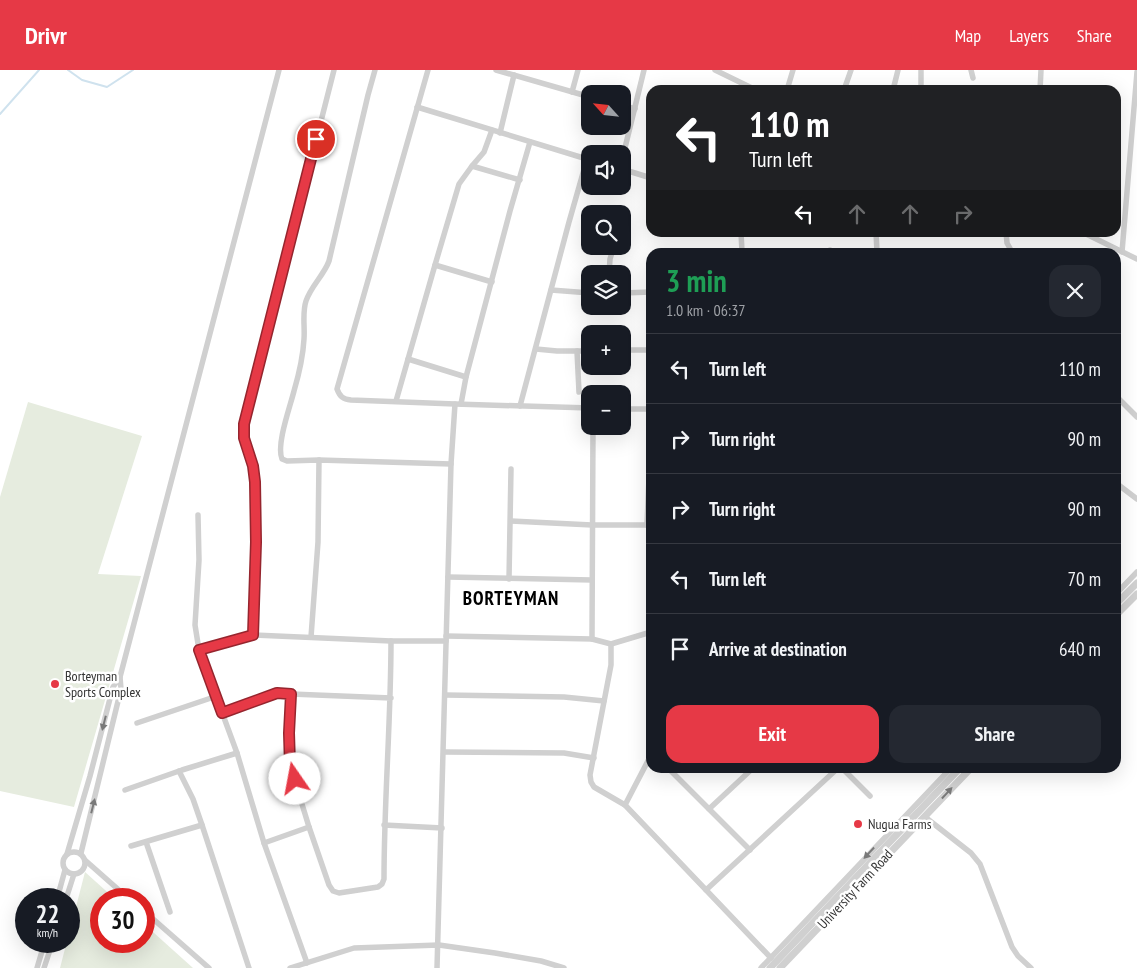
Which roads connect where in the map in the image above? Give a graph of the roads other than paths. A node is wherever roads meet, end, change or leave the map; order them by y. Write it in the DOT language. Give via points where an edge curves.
graph roads {
  1 [pos="279,70"];
  2 [pos="334,70"];
  3 [pos="375,70"];
  4 [pos="428,70"];
  5 [pos="496,70"];
  6 [pos="578,70"];
  7 [pos="644,70"];
  8 [pos="714,70"];
  9 [pos="793,70"];
  10 [pos="851,70"];
  11 [pos="898,70"];
  12 [pos="922,70"];
  13 [pos="971,70"];
  14 [pos="1041,70"];
  15 [pos="1137,72"];
  16 [pos="514,75"];
  17 [pos="973,78"];
  18 [pos="746,85"];
  19 [pos="788,85"];
  20 [pos="846,85"];
  21 [pos="894,85"];
  22 [pos="922,85"];
  23 [pos="1040,85"];
  24 [pos="572,92"];
  25 [pos="581,94"];
  26 [pos="417,107"];
  27 [pos="631,108"];
  28 [pos="635,109"];
  29 [pos="492,130"];
  30 [pos="500,132"];
  31 [pos="530,142"];
  32 [pos="626,145"];
  33 [pos="581,157"];
  34 [pos="472,166"];
  35 [pos="631,172"];
  36 [pos="646,176"];
  37 [pos="520,180"];
  38 [pos="581,187"];
  39 [pos="1092,237"];
  40 [pos="1114,248"];
  41 [pos="1122,252"];
  42 [pos="1137,259"];
  43 [pos="435,265"];
  44 [pos="492,282"];
  45 [pos="551,290"];
  46 [pos="581,292"];
  47 [pos="646,292"];
  48 [pos="631,293"];
  49 [pos="536,349"];
  50 [pos="631,350"];
  51 [pos="646,350"];
  52 [pos="576,351"];
  53 [pos="581,351"];
  54 [pos="408,360"];
  55 [pos="466,377"];
  56 [pos="578,392"];
  57 [pos="396,401"];
  58 [pos="1121,401"];
  59 [pos="458,404"];
  60 [pos="520,406"];
  61 [pos="581,408"];
  62 [pos="631,409"];
  63 [pos="646,410"];
  64 [pos="1137,417"];
  65 [pos="593,435"];
  66 [pos="319,460"];
  67 [pos="450,464"];
  68 [pos="511,469"];
  69 [pos="1121,487"];
  70 [pos="1137,499"];
  71 [pos="198,515"];
  72 [pos="511,521"];
  73 [pos="592,525"];
  74 [pos="646,525"];
  75 [pos="1137,572"];
  76 [pos="448,577"];
  77 [pos="509,579"];
  78 [pos="592,580"];
  79 [pos="1137,583"];
  80 [pos="1121,589"];
  81 [pos="1137,594"];
  82 [pos="1121,599"];
  83 [pos="1121,610"];
  84 [pos="646,634"];
  85 [pos="253,635"];
  86 [pos="311,637"];
  87 [pos="446,638"];
  88 [pos="592,639"];
  89 [pos="391,640"];
  90 [pos="611,644"];
  91 [pos="199,650"];
  92 [pos="120,677"];
  93 [pos="291,694"];
  94 [pos="445,695"];
  95 [pos="217,696"];
  96 [pos="391,698"];
  97 [pos="604,701"];
  98 [pos="222,713"];
  99 [pos="138,723"];
  100 [pos="444,752"];
  101 [pos="237,753"];
  102 [pos="594,758"];
  103 [pos="646,765"];
  104 [pos="179,771"];
  105 [pos="673,773"];
  106 [pos="745,773"];
  107 [pos="835,773"];
  108 [pos="845,773"];
  109 [pos="946,773"];
  110 [pos="955,773"];
  111 [pos="966,773"];
  112 [pos="125,790"];
  113 [pos="870,796"];
  114 [pos="625,805"];
  115 [pos="709,809"];
  116 [pos="924,817"];
  117 [pos="202,824"];
  118 [pos="384,825"];
  119 [pos="309,827"];
  120 [pos="442,828"];
  121 [pos="146,842"];
  122 [pos="264,843"];
  123 [pos="131,846"];
  124 [pos="750,850"];
  125 [pos="81,853"];
  126 [pos="67,854"];
  127 [pos="86,861"];
  128 [pos="65,870"];
  129 [pos="74,874"];
  130 [pos="60,888"];
  131 [pos="70,888"];
  132 [pos="117,888"];
  133 [pos="706,890"];
  134 [pos="170,912"];
  135 [pos="155,921"];
  136 [pos="439,945"];
  137 [pos="41,953"];
  138 [pos="49,953"];
  139 [pos="771,958"];
  140 [pos="307,963"];
  141 [pos="37,968"];
  142 [pos="44,968"];
  143 [pos="209,968"];
  144 [pos="249,968"];
  145 [pos="290,968"];
  146 [pos="437,968"];
  147 [pos="564,968"];
  148 [pos="761,968"];
  149 [pos="770,968"];
  150 [pos="780,968"];
  151 [pos="1031,968"];
  1 -- 92 [label="street"];
  2 -- 85 [label="street" via="244,424 244,438 255,482"];
  3 -- 66 [label="street" via="329,261 305,306 300,368 281,447 284,460"];
  4 -- 26 [label="street"];
  5 -- 16 [label="street"];
  6 -- 24 [label="street"];
  7 -- 28 [label="street"];
  8 -- 18 [label="street"];
  9 -- 19 [label="street"];
  10 -- 20 [label="street"];
  11 -- 21 [label="street"];
  12 -- 22 [label="street"];
  13 -- 17 [label="street"];
  14 -- 23 [label="street"];
  15 -- 41 [label="street"];
  16 -- 24 [label="street"];
  16 -- 30 [label="street"];
  24 -- 25 [label="street"];
  26 -- 29 [label="street"];
  26 -- 57 [label="street" via="337,389 344,399"];
  27 -- 28 [label="street"];
  28 -- 32 [label="street"];
  29 -- 30 [label="street"];
  29 -- 34 [label="street" via="484,152"];
  30 -- 31 [label="street"];
  31 -- 33 [label="street"];
  31 -- 37 [label="street"];
  34 -- 37 [label="street"];
  34 -- 43 [label="street" via="459,184"];
  35 -- 36 [label="street"];
  37 -- 44 [label="street"];
  38 -- 45 [label="street"];
  39 -- 40 [label="street"];
  41 -- 42 [label="street"];
  43 -- 44 [label="street"];
  43 -- 54 [label="street"];
  44 -- 55 [label="street"];
  45 -- 46 [label="street"];
  45 -- 49 [label="street"];
  47 -- 48 [label="street"];
  49 -- 52 [label="street"];
  49 -- 60 [label="street"];
  50 -- 51 [label="street"];
  52 -- 53 [label="street"];
  52 -- 56 [label="street"];
  54 -- 55 [label="street"];
  54 -- 57 [label="street"];
  55 -- 59 [label="street"];
  57 -- 59 [label="street"];
  58 -- 64 [label="street"];
  59 -- 60 [label="street"];
  59 -- 67 [label="street"];
  60 -- 61 [label="street"];
  62 -- 63 [label="street"];
  65 -- 73 [label="street"];
  66 -- 67 [label="street"];
  66 -- 86 [label="street" via="318,542"];
  67 -- 76 [label="street"];
  68 -- 72 [label="street"];
  69 -- 70 [label="street"];
  71 -- 91 [label="street" via="195,625"];
  72 -- 73 [label="street"];
  72 -- 77 [label="street"];
  73 -- 74 [label="street"];
  73 -- 78 [label="street"];
  75 -- 80 [label="street"];
  76 -- 77 [label="street"];
  76 -- 87 [label="street"];
  77 -- 78 [label="street"];
  78 -- 88 [label="street"];
  79 -- 82 [label="street"];
  81 -- 83 [label="street"];
  84 -- 90 [label="street"];
  85 -- 86 [label="street"];
  85 -- 91 [label="street"];
  86 -- 89 [label="street"];
  87 -- 88 [label="street"];
  87 -- 89 [label="street"];
  87 -- 94 [label="street"];
  88 -- 90 [label="street"];
  89 -- 96 [label="street"];
  90 -- 97 [label="street" via="611,665"];
  91 -- 95 [label="street"];
  125 -- 92 [label="street, one-way" via="121,689"];
  92 -- 126 [label="street, one-way" via="113,687"];
  93 -- 96 [label="street"];
  93 -- 98 [label="street" via="277,693"];
  93 -- 119 [label="street" via="290,765"];
  94 -- 97 [label="street"];
  94 -- 100 [label="street"];
  95 -- 98 [label="street"];
  95 -- 99 [label="street"];
  96 -- 118 [label="street"];
  97 -- 102 [label="street"];
  98 -- 101 [label="street"];
  100 -- 102 [label="street" via="564,754"];
  100 -- 120 [label="street"];
  101 -- 104 [label="street"];
  101 -- 122 [label="street"];
  102 -- 114 [label="street" via="590,775 594,787"];
  103 -- 114 [label="street"];
  104 -- 112 [label="street"];
  104 -- 117 [label="street"];
  105 -- 115 [label="street"];
  106 -- 115 [label="street"];
  107 -- 124 [label="street"];
  108 -- 113 [label="street"];
  109 -- 139 [label="street, one-way"];
  110 -- 149 [label="street, University Farm Road"];
  116 -- 111 [label="street, University Farm Road, one-way"];
  114 -- 133 [label="street"];
  115 -- 124 [label="street"];
  116 -- 150 [label="street, University Farm Road"];
  116 -- 151 [label="street" via="971,853 980,864 1012,947"];
  117 -- 121 [label="street"];
  117 -- 144 [label="street"];
  118 -- 119 [label="street" via="382,884 339,893 329,885"];
  118 -- 120 [label="street"];
  119 -- 122 [label="street"];
  120 -- 136 [label="street"];
  121 -- 123 [label="street"];
  121 -- 134 [label="street"];
  122 -- 140 [label="street"];
  124 -- 133 [label="street"];
  125 -- 126 [label="street"];
  125 -- 127 [label="street"];
  126 -- 128 [label="street" via="63,863"];
  127 -- 129 [label="street" via="85,868"];
  127 -- 132 [label="street"];
  128 -- 129 [label="street"];
  128 -- 130 [label="street"];
  129 -- 131 [label="street"];
  133 -- 139 [label="street"];
  135 -- 143 [label="street"];
  136 -- 140 [label="street" via="354,948"];
  136 -- 146 [label="street"];
  136 -- 147 [label="street" via="541,961"];
  137 -- 141 [label="street"];
  138 -- 142 [label="street"];
  139 -- 148 [label="street"];
  140 -- 145 [label="street"];
}
